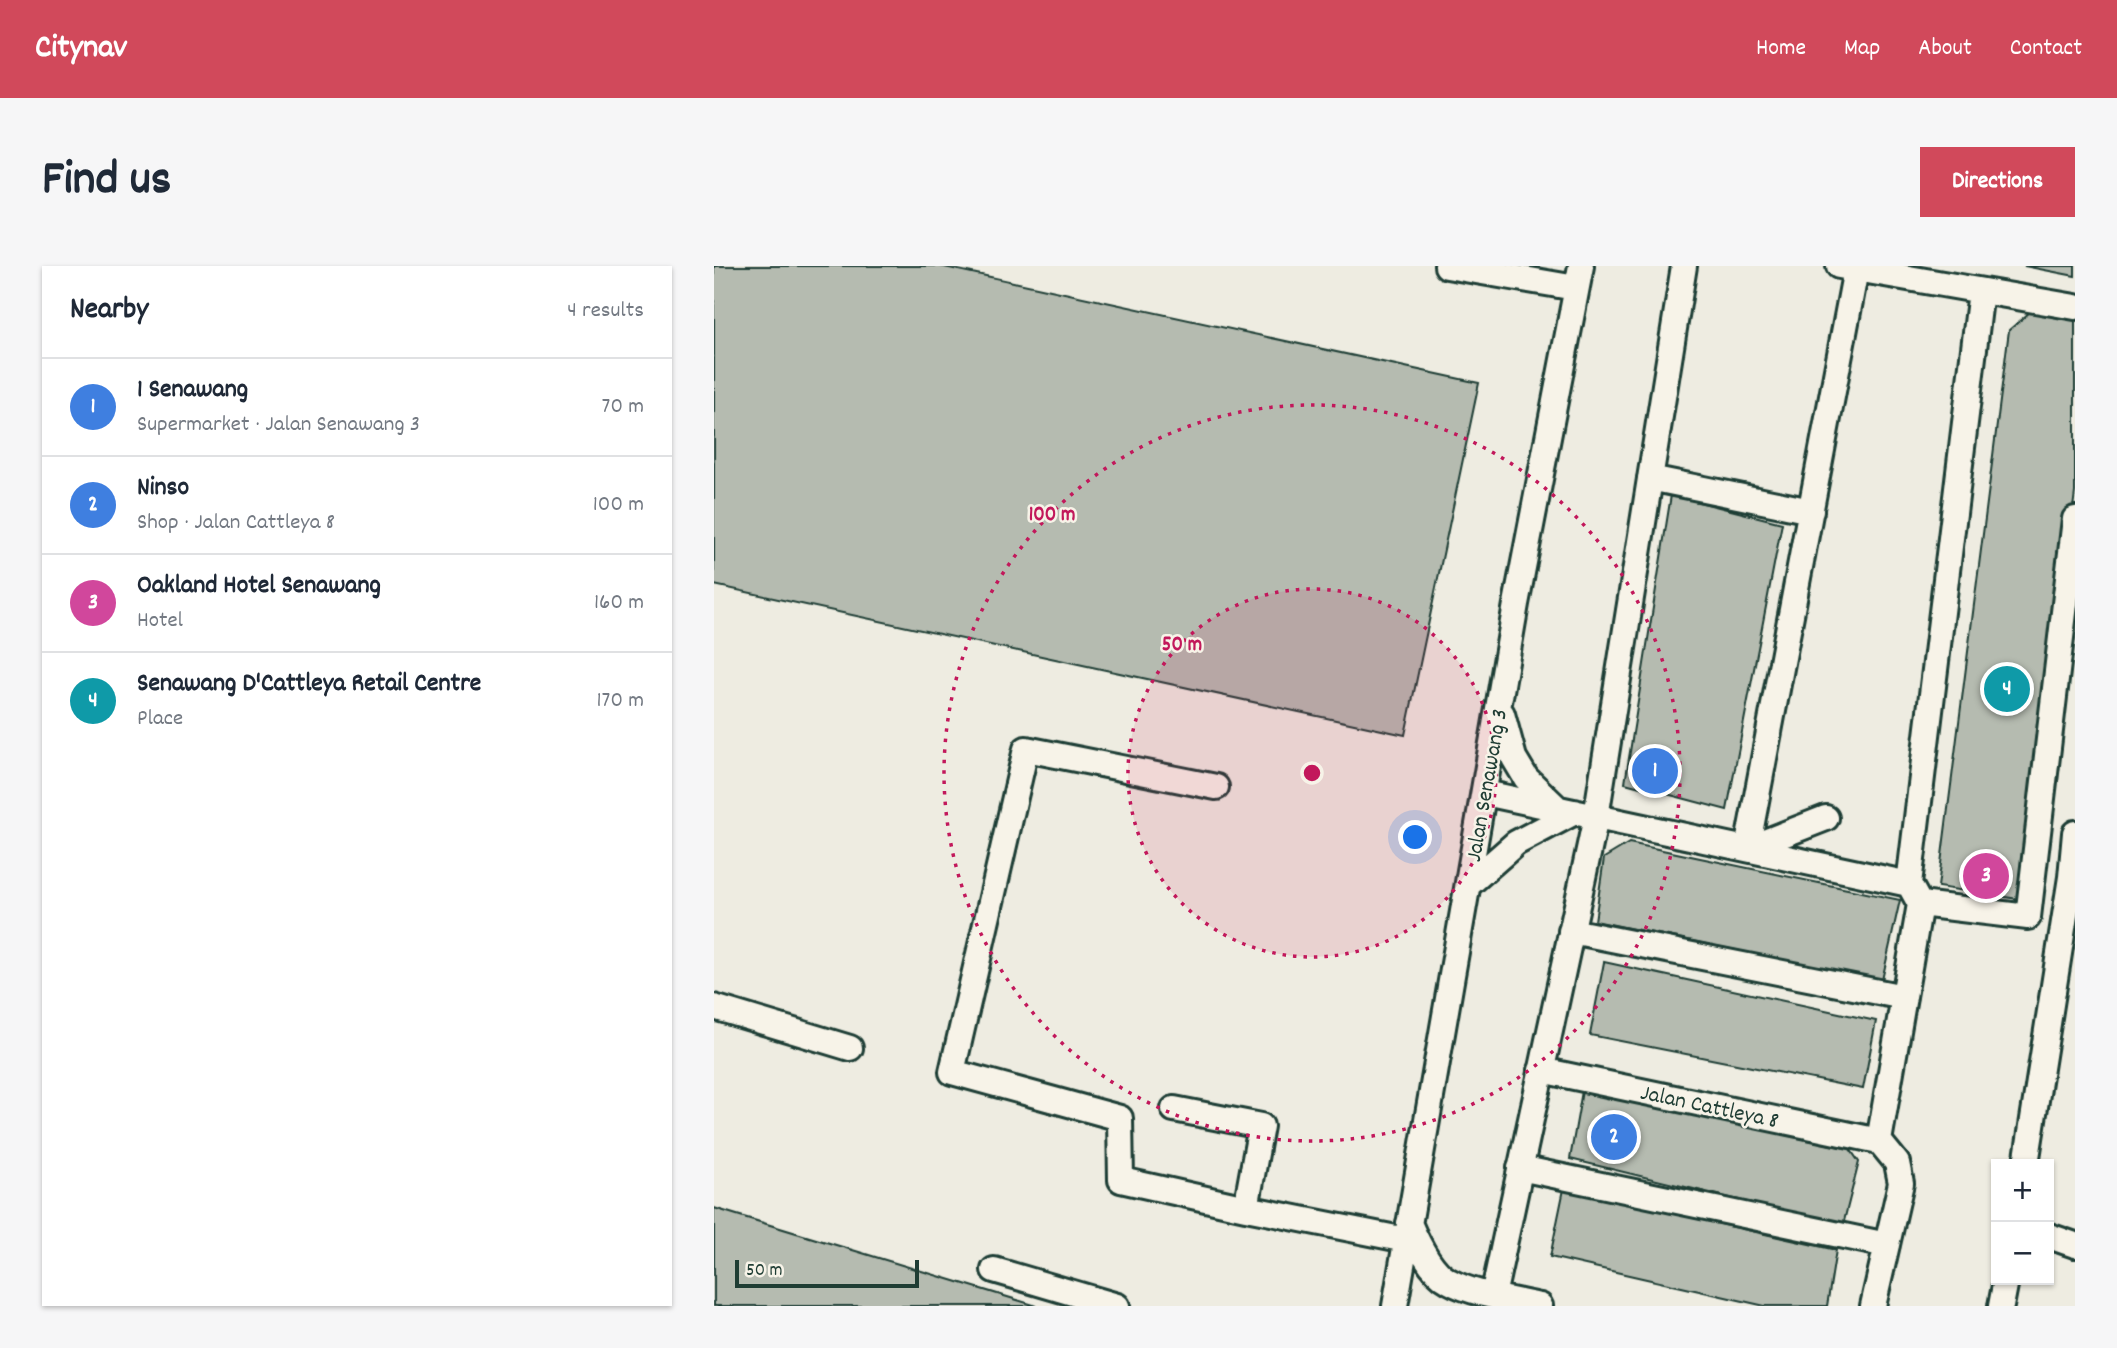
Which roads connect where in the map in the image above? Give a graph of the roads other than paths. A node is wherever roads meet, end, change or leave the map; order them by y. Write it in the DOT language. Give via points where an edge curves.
graph roads {
  1 [pos="1447,266"];
  2 [pos="1684,266"];
  3 [pos="1847,267"];
  4 [pos="1579,277"];
  5 [pos="1981,291"];
  6 [pos="2075,307"];
  7 [pos="1650,478"];
  8 [pos="1811,511"];
  9 [pos="2075,519"];
  10 [pos="1500,704"];
  11 [pos="1216,787"];
  12 [pos="1485,793"];
  13 [pos="1576,812"];
  14 [pos="1826,818"];
  15 [pos="2075,833"];
  16 [pos="1747,849"];
  17 [pos="1468,885"];
  18 [pos="1914,894"];
  19 [pos="1571,931"];
  20 [pos="1904,997"];
  21 [pos="714,1007"];
  22 [pos="850,1048"];
  23 [pos="1541,1070"];
  24 [pos="1174,1109"];
  25 [pos="1879,1141"];
  26 [pos="2027,1159"];
  27 [pos="1520,1168"];
  28 [pos="1247,1208"];
  29 [pos="1407,1231"];
  30 [pos="2054,1238"];
  31 [pos="1887,1245"];
  32 [pos="2075,1245"];
  33 [pos="994,1270"];
  34 [pos="2005,1285"];
  35 [pos="1493,1296"];
  36 [pos="1117,1306"];
  37 [pos="1395,1306"];
  38 [pos="1540,1306"];
  39 [pos="1873,1306"];
  40 [pos="2001,1306"];
  1 -- 4 [label="street"];
  2 -- 7 [label="street"];
  3 -- 5 [label="street"];
  3 -- 8 [label="street"];
  4 -- 10 [label="street, Jalan Senawang 3"];
  5 -- 6 [label="street"];
  5 -- 18 [label="street"];
  7 -- 8 [label="street"];
  7 -- 13 [label="street"];
  8 -- 16 [label="street"];
  9 -- 18 [label="street" via="2028,916"];
  10 -- 12 [label="street, Jalan Senawang 3"];
  10 -- 13 [label="street" via="1514,758 1526,778"];
  11 -- 28 [label="street" via="1026,749 952,1072 1120,1118 1121,1180"];
  12 -- 13 [label="street"];
  12 -- 17 [label="street, Jalan Senawang 3"];
  13 -- 16 [label="street"];
  13 -- 17 [label="street" via="1516,843"];
  13 -- 19 [label="street"];
  14 -- 16 [label="street"];
  15 -- 26 [label="street"];
  16 -- 18 [label="street"];
  17 -- 29 [label="street, Jalan Senawang 3"];
  18 -- 20 [label="street"];
  19 -- 20 [label="street"];
  19 -- 23 [label="street"];
  20 -- 25 [label="street"];
  21 -- 22 [label="street"];
  23 -- 25 [label="street, Jalan Cattleya 8"];
  23 -- 27 [label="street"];
  24 -- 28 [label="street" via="1261,1126"];
  25 -- 31 [label="street" via="1897,1163 1901,1184"];
  27 -- 31 [label="street"];
  27 -- 35 [label="street"];
  28 -- 29 [label="street"];
  29 -- 35 [label="street" via="1448,1281"];
  29 -- 37 [label="street, Jalan Senawang 3"];
  30 -- 32 [label="street"];
  31 -- 39 [label="street"];
  33 -- 36 [label="street"];
  34 -- 40 [label="street"];
  35 -- 38 [label="street"];
}
